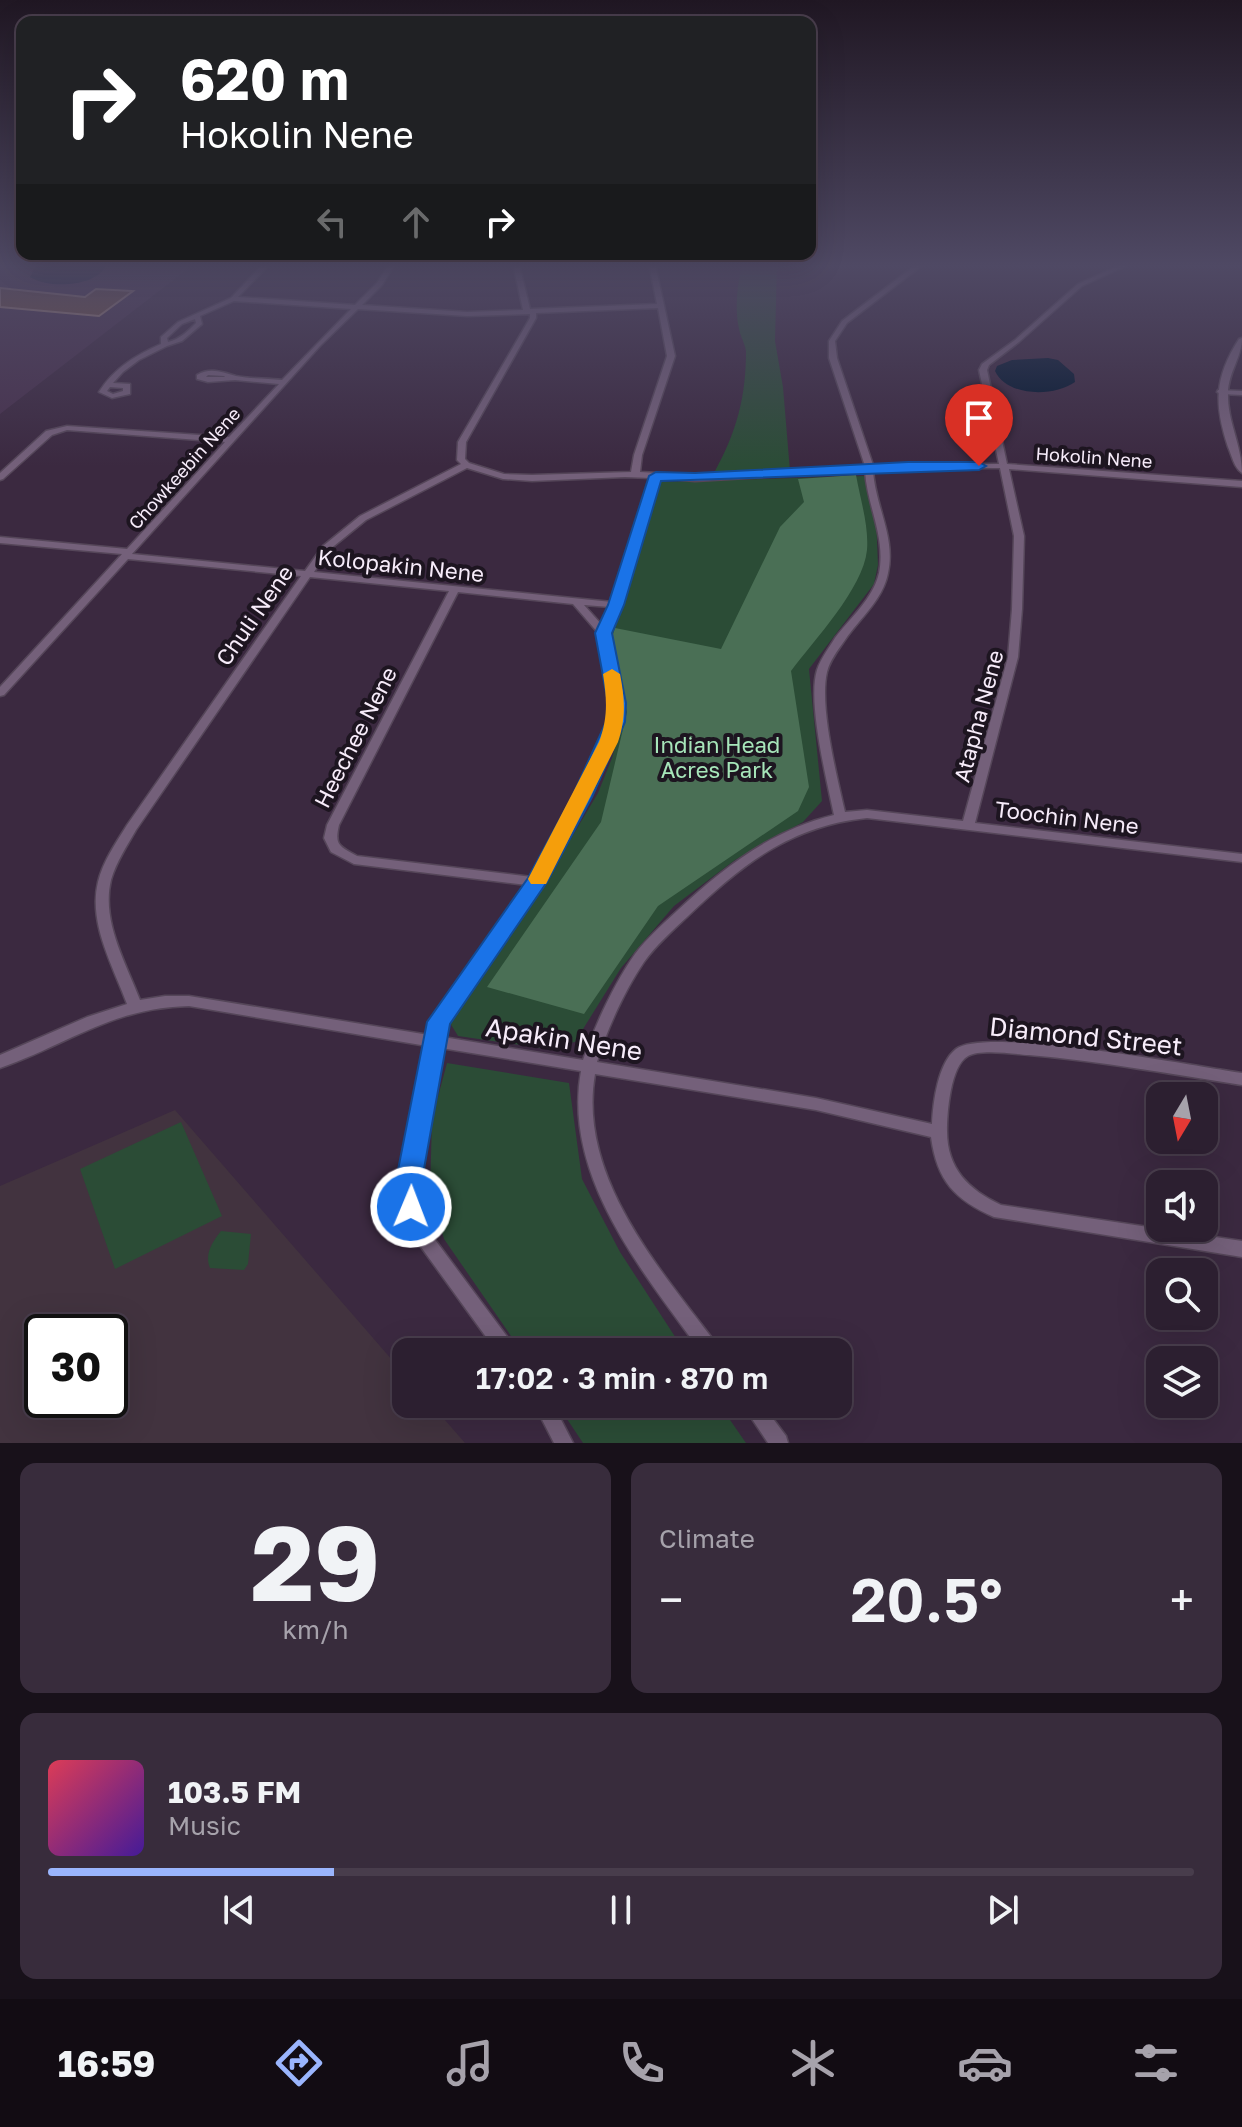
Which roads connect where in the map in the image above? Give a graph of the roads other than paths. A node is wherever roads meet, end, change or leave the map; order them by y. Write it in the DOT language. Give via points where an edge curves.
graph roads {
  1 [pos="170,331"];
  2 [pos="191,331"];
  3 [pos="332,331"];
  4 [pos="525,331"];
  5 [pos="667,331"];
  6 [pos="838,331"];
  7 [pos="1028,331"];
  8 [pos="1242,341"];
  9 [pos="165,344"];
  10 [pos="235,378"];
  11 [pos="284,382"];
  12 [pos="107,385"];
  13 [pos="1221,392"];
  14 [pos="1242,393"];
  15 [pos="232,440"];
  16 [pos="1238,449"];
  17 [pos="466,465"];
  18 [pos="1006,466"];
  19 [pos="869,469"];
  20 [pos="1242,470"];
  21 [pos="635,475"];
  22 [pos="656,476"];
  23 [pos="0,477"];
  24 [pos="1242,484"];
  25 [pos="0,540"];
  26 [pos="127,554"];
  27 [pos="306,575"];
  28 [pos="454,590"];
  29 [pos="577,603"];
  30 [pos="616,605"];
  31 [pos="604,633"];
  32 [pos="0,693"];
  33 [pos="840,815"];
  34 [pos="968,825"];
  35 [pos="1242,858"];
  36 [pos="536,882"];
  37 [pos="135,1005"];
  38 [pos="436,1042"];
  39 [pos="0,1062"];
  40 [pos="589,1067"];
  41 [pos="1242,1079"];
  42 [pos="939,1132"];
  43 [pos="1242,1249"];
  44 [pos="498,1338"];
  45 [pos="702,1338"];
  46 [pos="551,1418"];
  47 [pos="761,1418"];
  48 [pos="564,1443"];
  49 [pos="779,1443"];
  1 -- 9 [label="street"];
  2 -- 9 [label="street"];
  3 -- 11 [label="street, Chowkeebin Nene"];
  4 -- 17 [label="street" via="462,442 461,460"];
  5 -- 21 [label="street" via="671,356"];
  6 -- 19 [label="street" via="832,341 833,358"];
  7 -- 18 [label="street, Atapha Nene" via="986,364 983,377"];
  8 -- 13 [label="main road" via="1227,366"];
  9 -- 12 [label="street" via="119,371"];
  10 -- 11 [label="street"];
  11 -- 15 [label="street, Chowkeebin Nene"];
  13 -- 14 [label="street"];
  13 -- 16 [label="main road" via="1223,415"];
  15 -- 23 [label="street" via="56,430"];
  15 -- 26 [label="street, Chowkeebin Nene"];
  16 -- 20 [label="main road"];
  17 -- 21 [label="street, Hokolin Nene" via="516,478"];
  17 -- 27 [label="street, Chuli Nene" via="348,528"];
  18 -- 19 [label="street, Hokolin Nene"];
  18 -- 24 [label="street, Hokolin Nene"];
  18 -- 34 [label="street, Atapha Nene" via="1019,536 1016,641"];
  19 -- 22 [label="street, Hokolin Nene"];
  19 -- 33 [label="street" via="881,516 884,571 826,661 820,679"];
  21 -- 22 [label="street, Hokolin Nene"];
  22 -- 30 [label="street"];
  25 -- 26 [label="street, Kolopakin Nene"];
  26 -- 27 [label="street, Kolopakin Nene"];
  26 -- 32 [label="street, Chowkeebin Nene"];
  27 -- 28 [label="street, Kolopakin Nene"];
  27 -- 37 [label="street, Chuli Nene" via="131,828 108,871 103,905 108,930"];
  28 -- 29 [label="street, Kolopakin Nene"];
  28 -- 36 [label="street, Heechee Nene" via="330,838 342,856 372,864"];
  29 -- 30 [label="street, Kolopakin Nene"];
  29 -- 31 [label="street"];
  30 -- 31 [label="street"];
  31 -- 36 [label="street" via="616,722"];
  33 -- 34 [label="street, Toochin Nene"];
  33 -- 40 [label="street" via="763,848 721,876 648,947 620,991"];
  34 -- 35 [label="street, Toochin Nene"];
  36 -- 38 [label="street" via="439,1022"];
  37 -- 38 [label="street, Apakin Nene" via="189,1001"];
  37 -- 39 [label="street, Apakin Nene"];
  38 -- 40 [label="street, Apakin Nene"];
  38 -- 44 [label="street" via="409,1180 411,1207 427,1242"];
  40 -- 42 [label="street, Apakin Nene" via="816,1104"];
  40 -- 45 [label="street" via="587,1110 599,1174 630,1238"];
  41 -- 42 [label="street, Diamond Street" via="1019,1047 978,1047 962,1052 948,1073"];
  42 -- 43 [label="street" via="945,1166 957,1188 1000,1212"];
  46 -- 48 [label="street"];
  47 -- 49 [label="street"];
}
